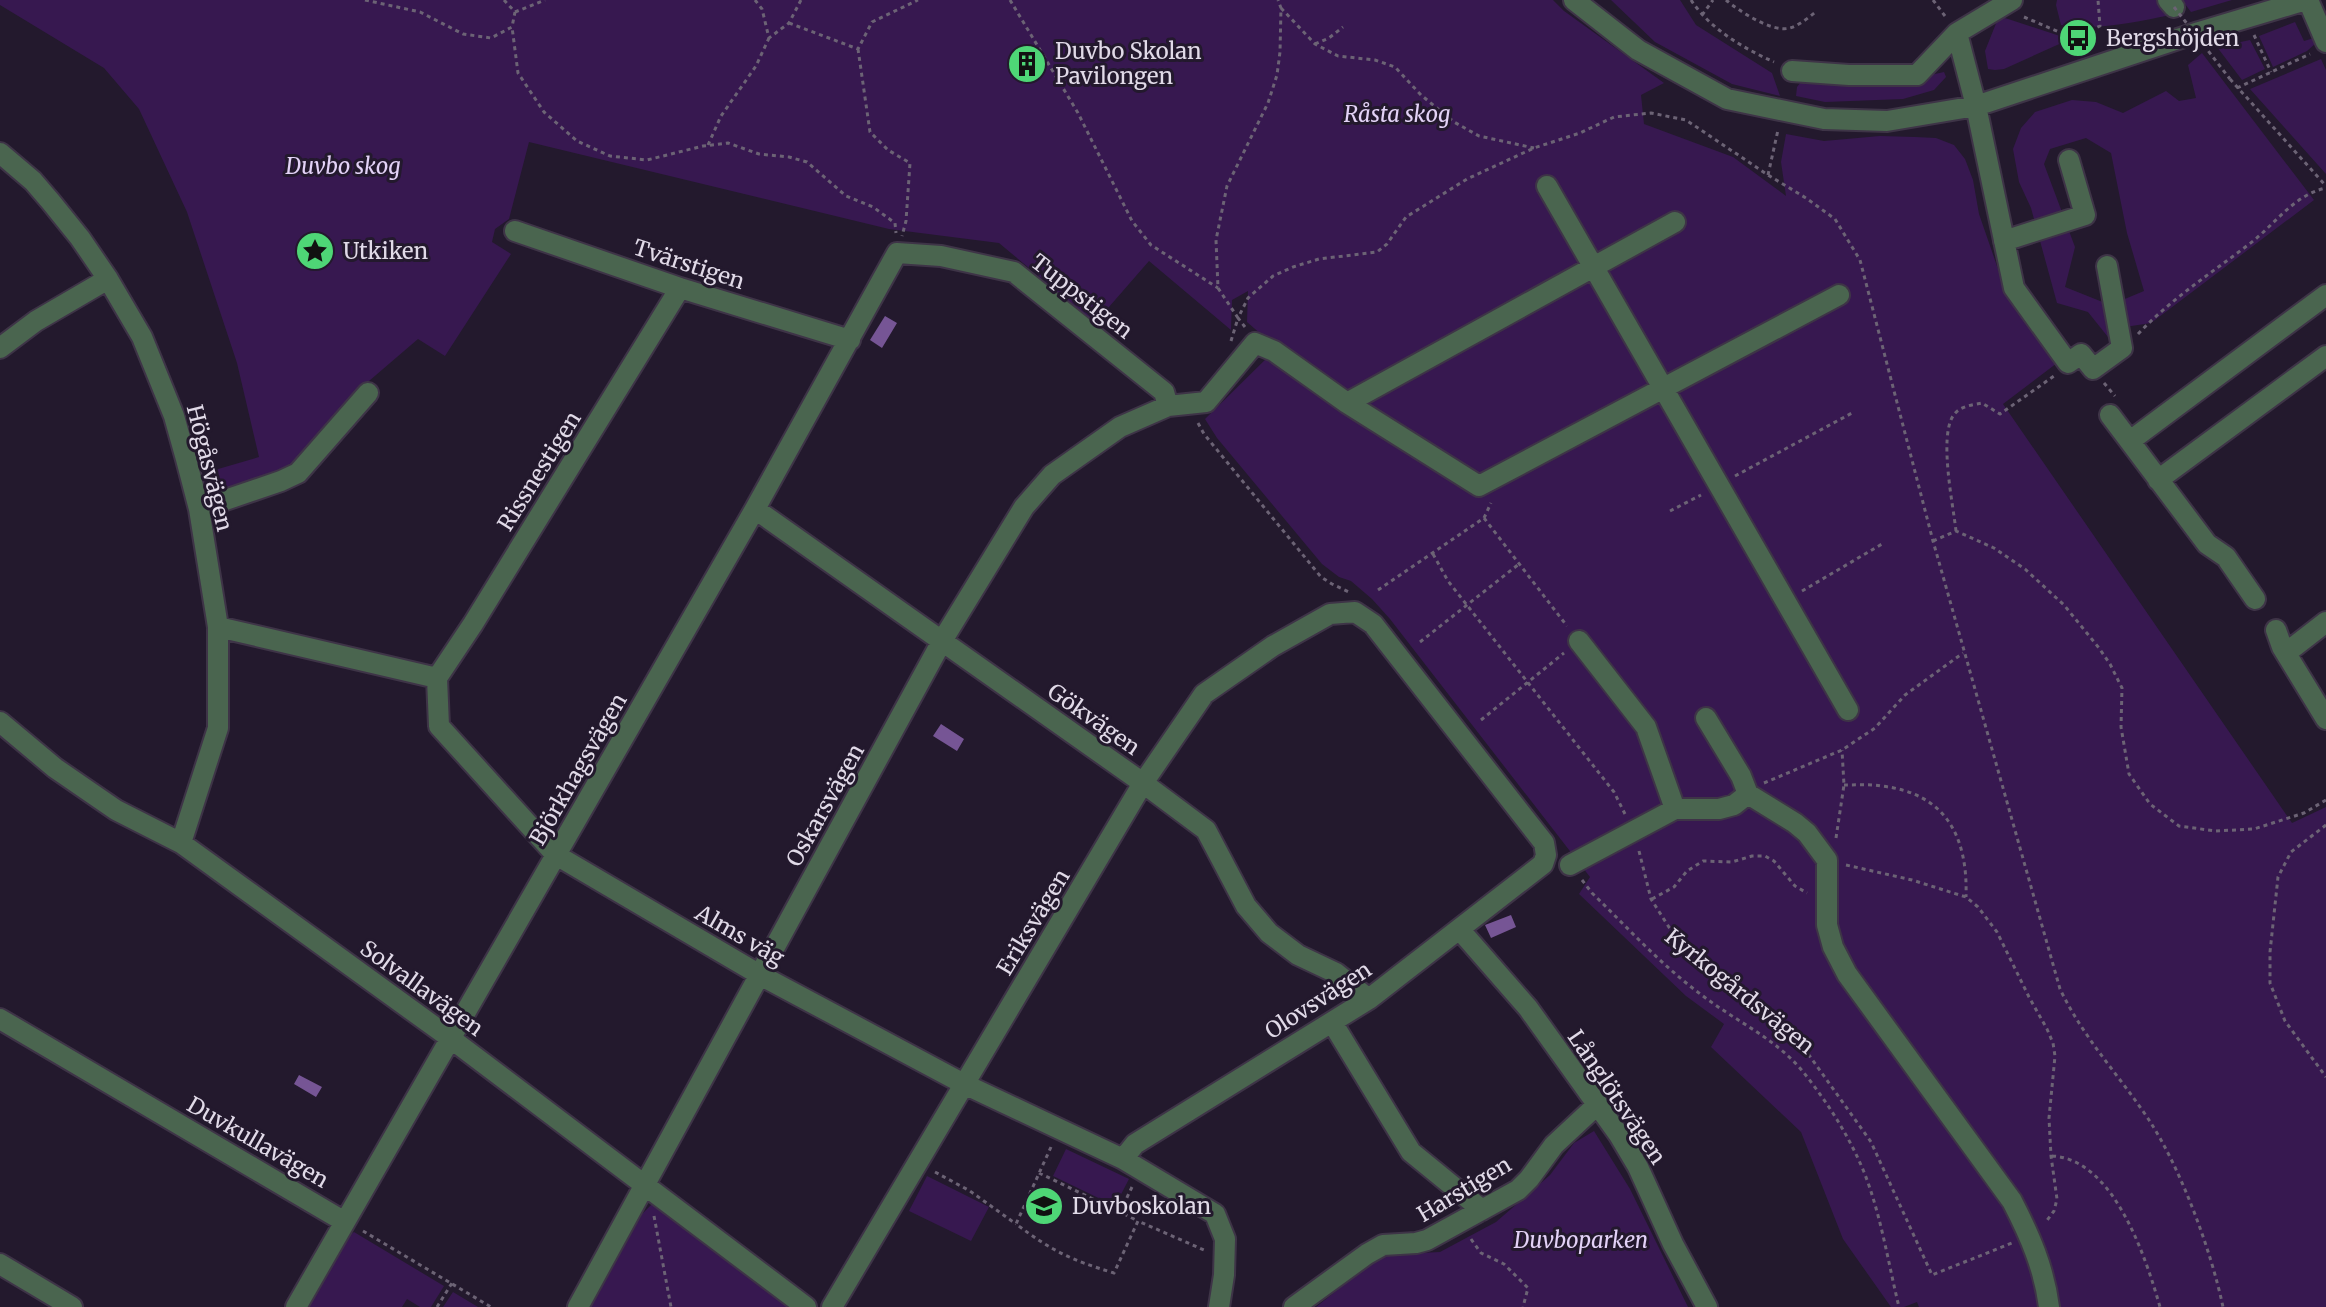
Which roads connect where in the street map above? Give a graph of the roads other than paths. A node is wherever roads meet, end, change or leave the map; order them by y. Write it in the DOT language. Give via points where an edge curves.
graph roads {
  1 [pos="1574,0"];
  2 [pos="2307,0"];
  3 [pos="2007,4"];
  4 [pos="1957,33"];
  5 [pos="2319,48"];
  6 [pos="1792,71"];
  7 [pos="1976,106"];
  8 [pos="0,153"];
  9 [pos="2069,160"];
  10 [pos="1547,186"];
  11 [pos="1675,222"];
  12 [pos="515,231"];
  13 [pos="2004,241"];
  14 [pos="897,253"];
  15 [pos="2107,266"];
  16 [pos="1594,267"];
  17 [pos="108,279"];
  18 [pos="680,288"];
  19 [pos="1839,295"];
  20 [pos="2326,295"];
  21 [pos="850,340"];
  22 [pos="0,348"];
  23 [pos="2326,356"];
  24 [pos="1663,388"];
  25 [pos="368,393"];
  26 [pos="1347,403"];
  27 [pos="1168,406"];
  28 [pos="2110,415"];
  29 [pos="2130,441"];
  30 [pos="2158,480"];
  31 [pos="199,509"];
  32 [pos="755,509"];
  33 [pos="2255,599"];
  34 [pos="2326,622"];
  35 [pos="218,627"];
  36 [pos="2276,630"];
  37 [pos="942,641"];
  38 [pos="1579,641"];
  39 [pos="2286,653"];
  40 [pos="437,678"];
  41 [pos="2319,690"];
  42 [pos="1848,710"];
  43 [pos="1706,718"];
  44 [pos="2326,719"];
  45 [pos="0,722"];
  46 [pos="1143,783"];
  47 [pos="1748,794"];
  48 [pos="1675,809"];
  49 [pos="181,843"];
  50 [pos="556,855"];
  51 [pos="1570,865"];
  52 [pos="1533,871"];
  53 [pos="1460,930"];
  54 [pos="760,975"];
  55 [pos="1369,999"];
  56 [pos="0,1019"];
  57 [pos="1332,1022"];
  58 [pos="450,1038"];
  59 [pos="964,1084"];
  60 [pos="1598,1104"];
  61 [pos="1132,1164"];
  62 [pos="646,1185"];
  63 [pos="1482,1210"];
  64 [pos="345,1222"];
  65 [pos="0,1264"];
  66 [pos="72,1307"];
  67 [pos="296,1307"];
  68 [pos="578,1307"];
  69 [pos="806,1307"];
  70 [pos="832,1307"];
  71 [pos="1219,1307"];
  72 [pos="1294,1307"];
  73 [pos="1707,1307"];
  74 [pos="2049,1307"];
  1 -- 7 [label="street" via="1638,50 1727,99 1824,119 1887,121"];
  2 -- 5 [label="street"];
  2 -- 7 [label="street"];
  3 -- 4 [label="street"];
  4 -- 6 [label="street" via="1917,75"];
  4 -- 7 [label="street"];
  7 -- 13 [label="street"];
  8 -- 17 [label="street, Högåsvägen" via="33,181"];
  9 -- 13 [label="street" via="2085,215"];
  10 -- 16 [label="street"];
  11 -- 16 [label="street"];
  12 -- 18 [label="street, Tvärstigen"];
  13 -- 15 [label="street" via="2014,288 2068,363 2081,354 2093,369 2122,348"];
  14 -- 21 [label="street, Björkhagsvägen"];
  14 -- 27 [label="street, Tuppstigen" via="941,256 1014,272 1164,392"];
  16 -- 24 [label="street"];
  16 -- 26 [label="street"];
  17 -- 22 [label="street"];
  17 -- 31 [label="street, Högåsvägen" via="159,377"];
  18 -- 21 [label="street, Tvärstigen"];
  18 -- 40 [label="street, Rissnestigen"];
  19 -- 24 [label="street"];
  20 -- 29 [label="street"];
  21 -- 32 [label="street, Björkhagsvägen"];
  23 -- 30 [label="street"];
  24 -- 26 [label="street" via="1479,486"];
  24 -- 42 [label="street"];
  25 -- 31 [label="street" via="298,473"];
  26 -- 27 [label="street, Oskarsvägen" via="1255,343 1206,402"];
  27 -- 37 [label="street, Oskarsvägen" via="1120,427 1052,475 1024,507"];
  28 -- 29 [label="street"];
  29 -- 30 [label="street"];
  30 -- 33 [label="street" via="2207,544 2226,557"];
  31 -- 35 [label="street, Högåsvägen"];
  32 -- 37 [label="street, Gökvägen"];
  32 -- 50 [label="street, Björkhagsvägen"];
  34 -- 39 [label="street"];
  35 -- 40 [label="street"];
  35 -- 49 [label="street, Högåsvägen" via="218,728"];
  36 -- 39 [label="street"];
  37 -- 46 [label="street, Gökvägen"];
  37 -- 54 [label="street, Oskarsvägen"];
  38 -- 48 [label="street" via="1646,727"];
  39 -- 41 [label="street"];
  40 -- 50 [label="street, Alms väg" via="439,726"];
  41 -- 44 [label="street"];
  43 -- 47 [label="street"];
  45 -- 49 [label="street, Solvallavägen" via="116,810"];
  46 -- 52 [label="street, Eriksvägen" via="1204,694 1330,614 1355,612 1373,624 1544,843 1543,864"];
  46 -- 55 [label="street, Gökvägen" via="1206,830 1246,906 1269,933"];
  46 -- 59 [label="street, Eriksvägen"];
  47 -- 48 [label="street" via="1719,809"];
  47 -- 74 [label="street" via="1807,833 1827,860 1827,925 1833,947 1847,974 2012,1201 2043,1272"];
  48 -- 51 [label="street"];
  49 -- 58 [label="street, Solvallavägen"];
  50 -- 54 [label="street, Alms väg"];
  50 -- 58 [label="street, Björkhagsvägen"];
  52 -- 53 [label="street, Olovsvägen"];
  53 -- 55 [label="street, Olovsvägen"];
  53 -- 60 [label="street, Långlötsvägen" via="1528,1008"];
  54 -- 59 [label="street, Alms väg"];
  54 -- 62 [label="street, Oskarsvägen"];
  55 -- 57 [label="street, Olovsvägen"];
  56 -- 64 [label="street, Duvkullavägen"];
  57 -- 61 [label="street, Olovsvägen" via="1135,1144"];
  57 -- 63 [label="street" via="1411,1152"];
  58 -- 62 [label="street, Solvallavägen"];
  58 -- 64 [label="street, Björkhagsvägen"];
  59 -- 61 [label="street, Alms väg"];
  59 -- 70 [label="street, Eriksvägen"];
  60 -- 63 [label="street, Harstigen" via="1554,1145 1518,1190"];
  60 -- 73 [label="street, Långlötsvägen" via="1638,1167"];
  61 -- 71 [label="street, Alms väg" via="1215,1214 1225,1239"];
  62 -- 68 [label="street, Oskarsvägen"];
  62 -- 69 [label="street, Solvallavägen"];
  63 -- 72 [label="street, Harstigen" via="1427,1240 1383,1245"];
  64 -- 67 [label="street, Björkhagsvägen"];
  65 -- 66 [label="street"];
}
